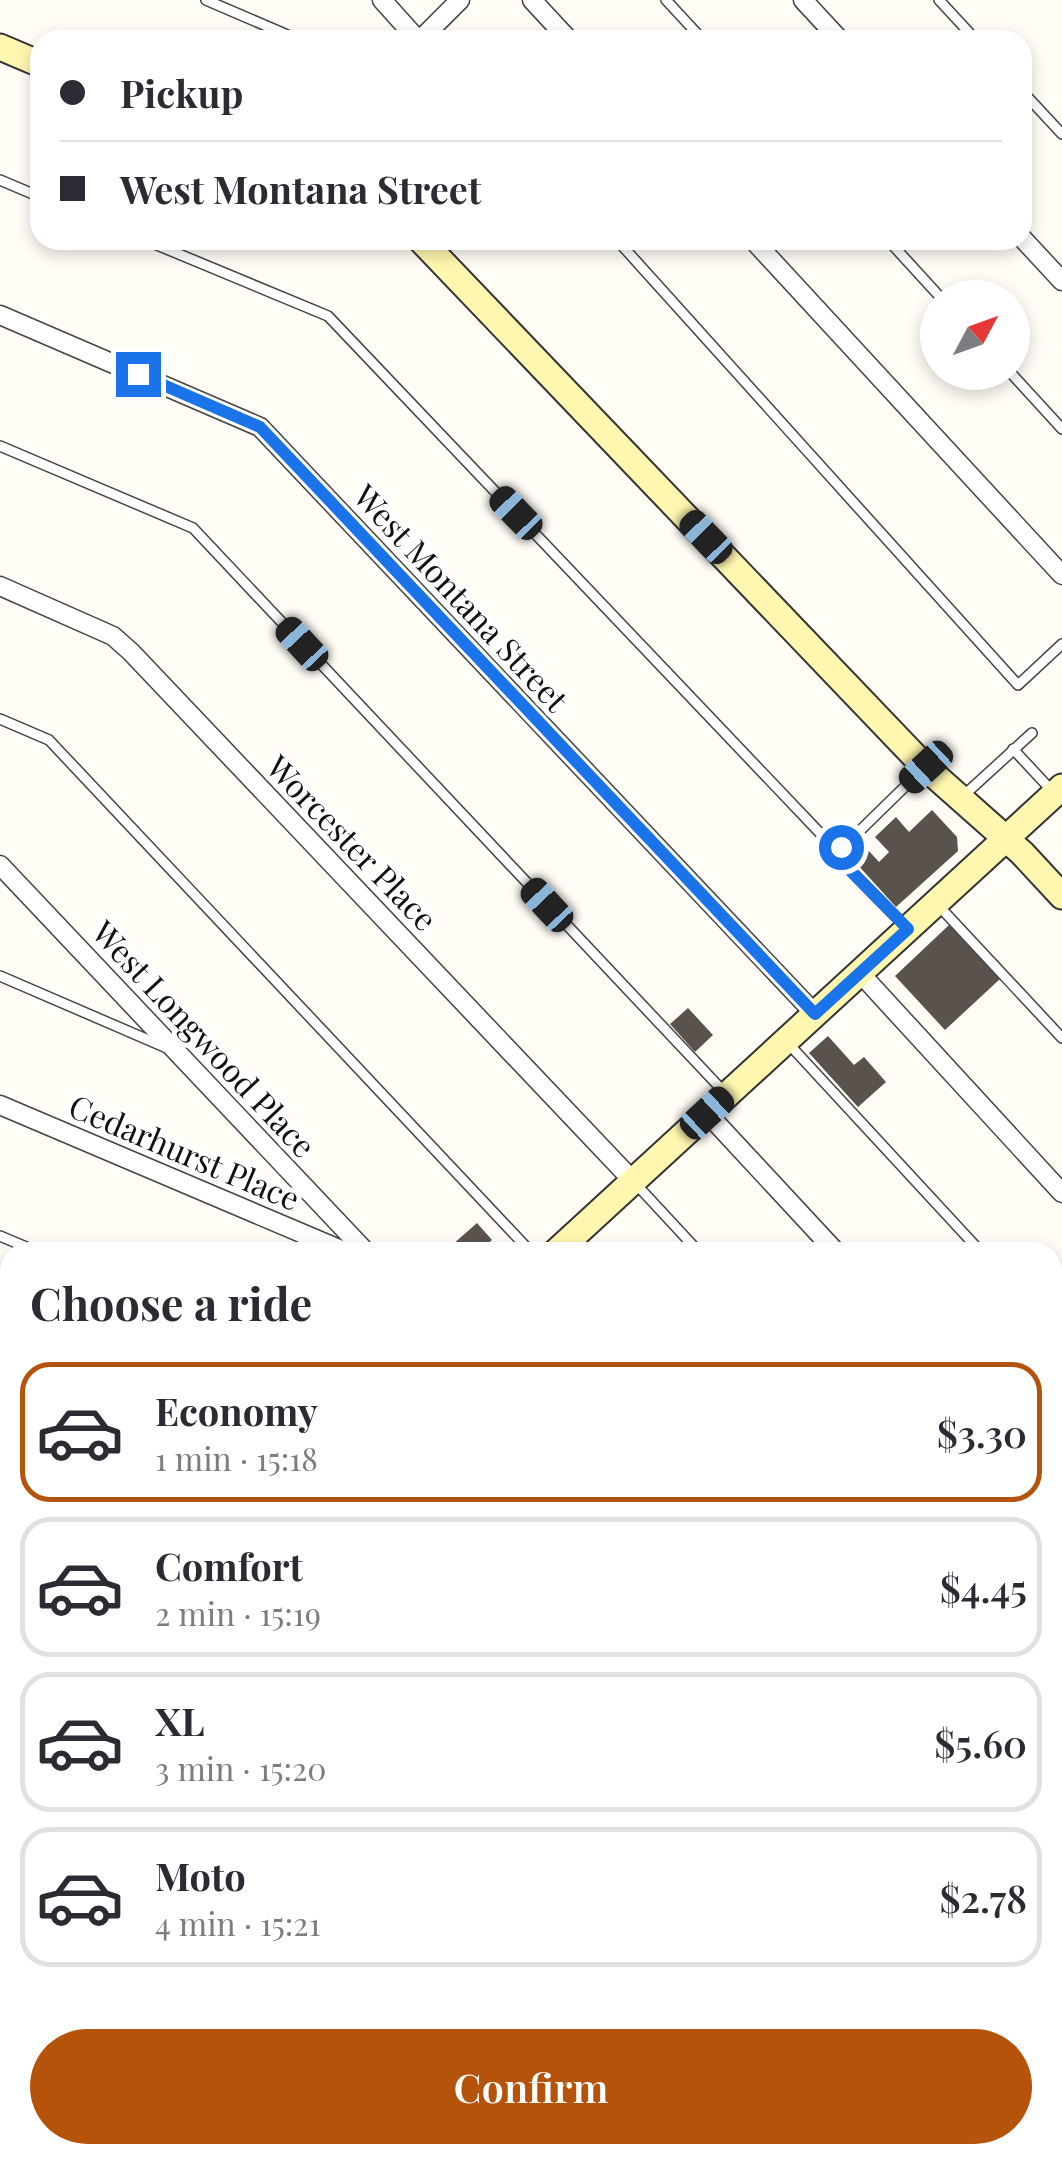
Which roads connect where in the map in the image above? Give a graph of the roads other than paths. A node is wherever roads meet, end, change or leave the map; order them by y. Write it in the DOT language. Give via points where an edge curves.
graph roads {
  1 [pos="206,0"];
  2 [pos="382,0"];
  3 [pos="460,0"];
  4 [pos="532,0"];
  5 [pos="666,0"];
  6 [pos="803,0"];
  7 [pos="939,0"];
  8 [pos="276,30"];
  9 [pos="410,30"];
  10 [pos="429,30"];
  11 [pos="560,30"];
  12 [pos="694,30"];
  13 [pos="831,30"];
  14 [pos="967,30"];
  15 [pos="0,46"];
  16 [pos="30,60"];
  17 [pos="1032,102"];
  18 [pos="1062,134"];
  19 [pos="0,180"];
  20 [pos="30,193"];
  21 [pos="1032,249"];
  22 [pos="168,250"];
  23 [pos="431,250"];
  24 [pos="626,250"];
  25 [pos="763,250"];
  26 [pos="897,250"];
  27 [pos="925,280"];
  28 [pos="1062,281"];
  29 [pos="0,315"];
  30 [pos="1026,390"];
  31 [pos="1062,429"];
  32 [pos="0,446"];
  33 [pos="1062,575"];
  34 [pos="0,586"];
  35 [pos="1062,644"];
  36 [pos="0,719"];
  37 [pos="1032,733"];
  38 [pos="1013,749"];
  39 [pos="926,767"];
  40 [pos="1058,791"];
  41 [pos="959,800"];
  42 [pos="1006,838"];
  43 [pos="838,852"];
  44 [pos="0,865"];
  45 [pos="1062,896"];
  46 [pos="936,902"];
  47 [pos="908,929"];
  48 [pos="860,973"];
  49 [pos="0,976"];
  50 [pos="815,1014"];
  51 [pos="1062,1038"];
  52 [pos="786,1041"];
  53 [pos="176,1052"];
  54 [pos="717,1104"];
  55 [pos="0,1105"];
  56 [pos="634,1181"];
  57 [pos="1062,1193"];
  58 [pos="322,1242"];
  59 [pos="356,1242"];
  60 [pos="522,1242"];
  61 [pos="567,1242"];
  62 [pos="690,1242"];
  63 [pos="827,1242"];
  64 [pos="972,1242"];
  1 -- 8 [label="lane"];
  2 -- 9 [label="street"];
  3 -- 10 [label="street"];
  4 -- 11 [label="street"];
  5 -- 12 [label="lane"];
  6 -- 13 [label="street"];
  7 -- 14 [label="lane"];
  15 -- 16 [label="street"];
  17 -- 18 [label="lane"];
  19 -- 20 [label="lane"];
  21 -- 28 [label="street"];
  22 -- 43 [label="lane" via="328,316"];
  23 -- 39 [label="street"];
  24 -- 35 [label="lane" via="1018,685"];
  25 -- 33 [label="street"];
  26 -- 27 [label="lane"];
  29 -- 50 [label="street, West Montana Street" via="260,427"];
  30 -- 31 [label="lane"];
  32 -- 54 [label="lane" via="193,528"];
  34 -- 56 [label="street, Worcester Place" via="104,631 132,652"];
  36 -- 60 [label="lane" via="48,740"];
  37 -- 38 [label="lane"];
  38 -- 40 [label="lane"];
  38 -- 41 [label="lane"];
  39 -- 41 [label="street"];
  39 -- 43 [label="lane"];
  40 -- 42 [label="street"];
  41 -- 42 [label="street"];
  42 -- 45 [label="street"];
  42 -- 46 [label="street"];
  43 -- 47 [label="lane"];
  44 -- 53 [label="street, West Longwood Place"];
  46 -- 47 [label="street"];
  46 -- 51 [label="lane"];
  47 -- 48 [label="street"];
  48 -- 50 [label="street"];
  48 -- 57 [label="street"];
  49 -- 53 [label="lane"];
  50 -- 52 [label="street"];
  52 -- 54 [label="street"];
  52 -- 64 [label="lane"];
  53 -- 59 [label="street, West Longwood Place"];
  54 -- 56 [label="street"];
  54 -- 63 [label="street" via="775,1186"];
  55 -- 58 [label="street, Cedarhurst Place"];
  56 -- 61 [label="street"];
  56 -- 62 [label="lane"];
}
